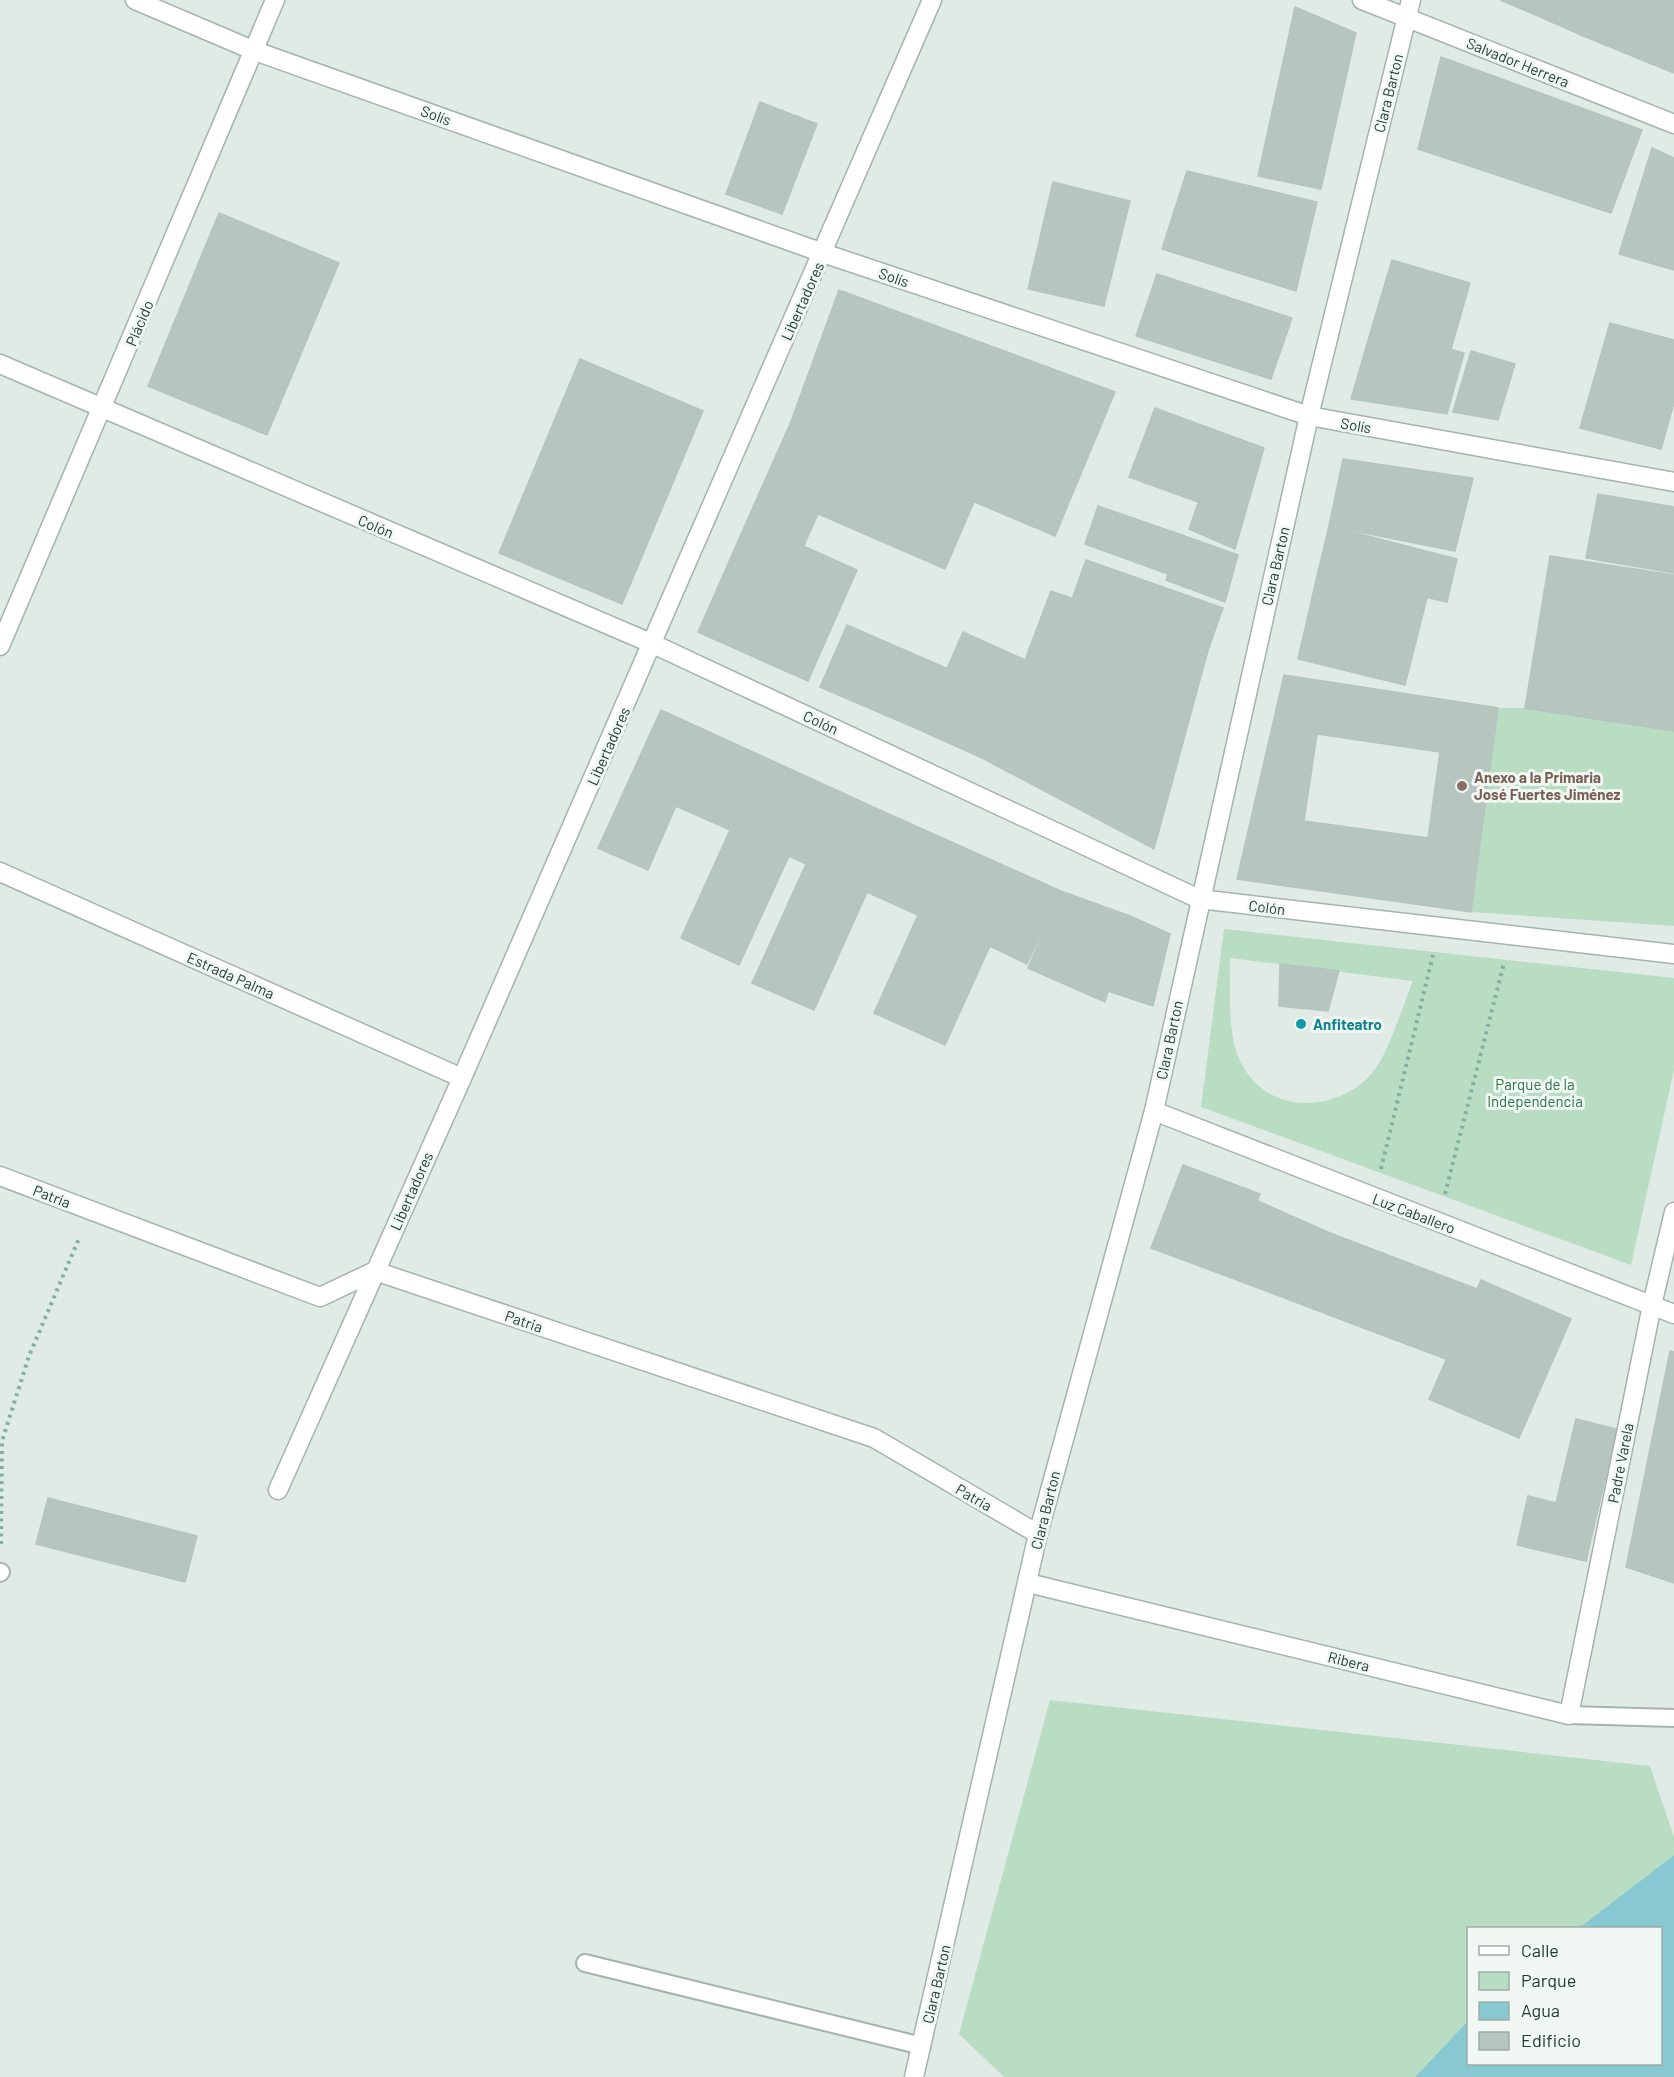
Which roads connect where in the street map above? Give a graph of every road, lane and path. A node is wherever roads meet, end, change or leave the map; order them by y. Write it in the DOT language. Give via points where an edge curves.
graph roads {
  1 [pos="135,0"];
  2 [pos="275,0"];
  3 [pos="932,0"];
  4 [pos="1362,0"];
  5 [pos="1411,0"];
  6 [pos="1406,18"];
  7 [pos="255,51"];
  8 [pos="1674,124"];
  9 [pos="823,253"];
  10 [pos="0,364"];
  11 [pos="102,408"];
  12 [pos="1309,416"];
  13 [pos="1674,482"];
  14 [pos="652,644"];
  15 [pos="0,646"];
  16 [pos="0,872"];
  17 [pos="1199,899"];
  18 [pos="1440,928"];
  19 [pos="1511,936"];
  20 [pos="1674,954"];
  21 [pos="462,1078"];
  22 [pos="1154,1110"];
  23 [pos="0,1176"];
  24 [pos="1374,1197"];
  25 [pos="91,1210"];
  26 [pos="1674,1212"];
  27 [pos="1438,1222"];
  28 [pos="375,1271"];
  29 [pos="1652,1305"];
  30 [pos="1674,1314"];
  31 [pos="278,1490"];
  32 [pos="1038,1534"];
  33 [pos="0,1573"];
  34 [pos="1028,1583"];
  35 [pos="1569,1715"];
  36 [pos="1674,1718"];
  37 [pos="585,1963"];
  38 [pos="922,2046"];
  39 [pos="914,2077"];
  1 -- 7 [label="street, Solís"];
  2 -- 7 [label="street, Plácido"];
  3 -- 9 [label="street, Libertadores"];
  4 -- 6 [label="street, Salvador Herrera"];
  5 -- 6 [label="street, Clara Barton"];
  6 -- 8 [label="street, Salvador Herrera"];
  6 -- 12 [label="street, Clara Barton"];
  7 -- 9 [label="street, Solís"];
  7 -- 11 [label="street, Plácido"];
  9 -- 12 [label="street, Solís"];
  9 -- 14 [label="street, Libertadores"];
  10 -- 11 [label="street, Colón"];
  11 -- 14 [label="street, Colón"];
  11 -- 15 [label="street, Plácido"];
  12 -- 13 [label="street, Solís"];
  12 -- 17 [label="street, Clara Barton"];
  14 -- 17 [label="street, Colón"];
  14 -- 21 [label="street, Libertadores"];
  16 -- 21 [label="street, Estrada Palma"];
  17 -- 18 [label="street, Colón"];
  17 -- 22 [label="street, Clara Barton"];
  18 -- 19 [label="street, Colón"];
  18 -- 24 [label="path"];
  19 -- 20 [label="street, Colón"];
  19 -- 27 [label="path"];
  21 -- 28 [label="street, Libertadores"];
  22 -- 24 [label="street, Luz Caballero"];
  22 -- 32 [label="street, Clara Barton"];
  23 -- 25 [label="street, Patria"];
  24 -- 27 [label="street, Luz Caballero"];
  25 -- 28 [label="street, Patria" via="320,1297"];
  25 -- 33 [label="path" via="29,1356 2,1441"];
  26 -- 29 [label="street, Padre Varela"];
  27 -- 29 [label="street, Luz Caballero"];
  28 -- 31 [label="street, Libertadores"];
  28 -- 32 [label="street, Patria" via="874,1438"];
  29 -- 30 [label="street, Luz Caballero"];
  29 -- 35 [label="street, Padre Varela"];
  32 -- 34 [label="street, Clara Barton"];
  34 -- 35 [label="street, Ribera"];
  34 -- 38 [label="street, Clara Barton"];
  35 -- 36 [label="lane, Ribera"];
  37 -- 38 [label="lane"];
  38 -- 39 [label="street, Clara Barton"];
}
